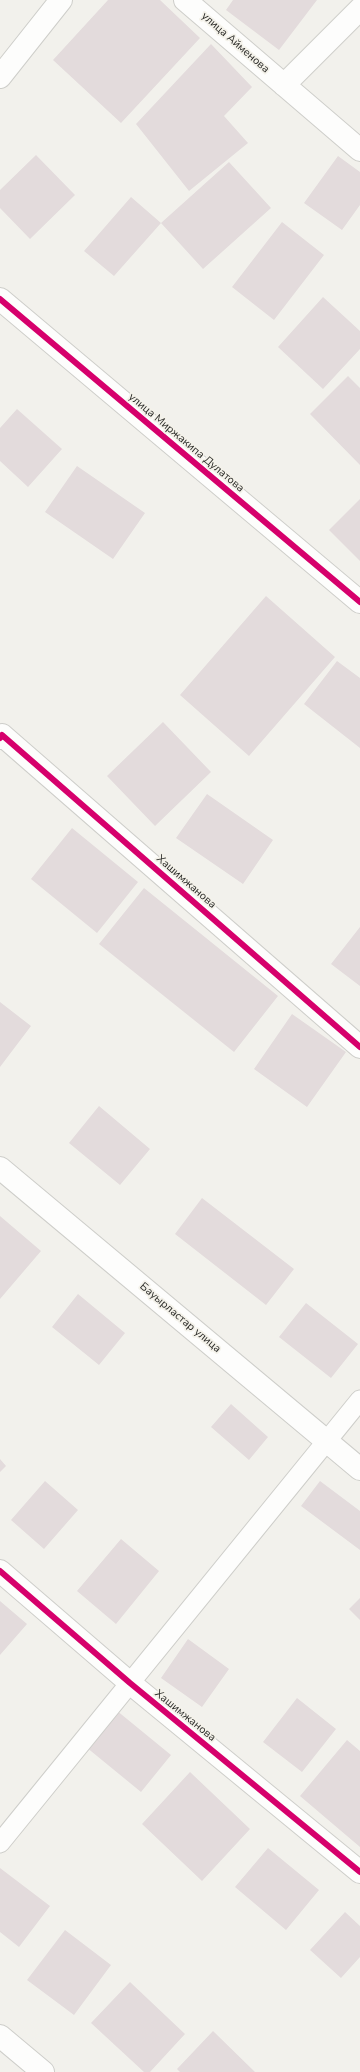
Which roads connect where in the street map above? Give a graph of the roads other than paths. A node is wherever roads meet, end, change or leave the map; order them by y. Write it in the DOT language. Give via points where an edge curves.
graph roads {
  1 [pos="61,0"];
  2 [pos="185,0"];
  3 [pos="360,9"];
  4 [pos="0,76"];
  5 [pos="284,85"];
  6 [pos="360,150"];
  7 [pos="0,299"];
  8 [pos="360,602"];
  9 [pos="0,738"];
  10 [pos="360,1047"];
  11 [pos="0,1168"];
  12 [pos="360,1400"];
  13 [pos="326,1441"];
  14 [pos="360,1469"];
  15 [pos="0,1572"];
  16 [pos="130,1683"];
  17 [pos="0,1843"];
  18 [pos="360,1872"];
  19 [pos="0,2036"];
  20 [pos="43,2072"];
  1 -- 4 [label="street"];
  2 -- 5 [label="street, улица Айменова"];
  3 -- 5 [label="street"];
  5 -- 6 [label="street, улица Айменова"];
  7 -- 8 [label="street, улица Миржакипа Дулатова"];
  9 -- 10 [label="street, Хашимжанова" via="2,735"];
  11 -- 13 [label="street, Бауырластар улица"];
  12 -- 13 [label="lane"];
  13 -- 14 [label="street, Бауырластар улица"];
  13 -- 16 [label="lane"];
  15 -- 16 [label="street, Хашимжанова"];
  16 -- 17 [label="lane"];
  16 -- 18 [label="street, Хашимжанова"];
  19 -- 20 [label="street"];
}
